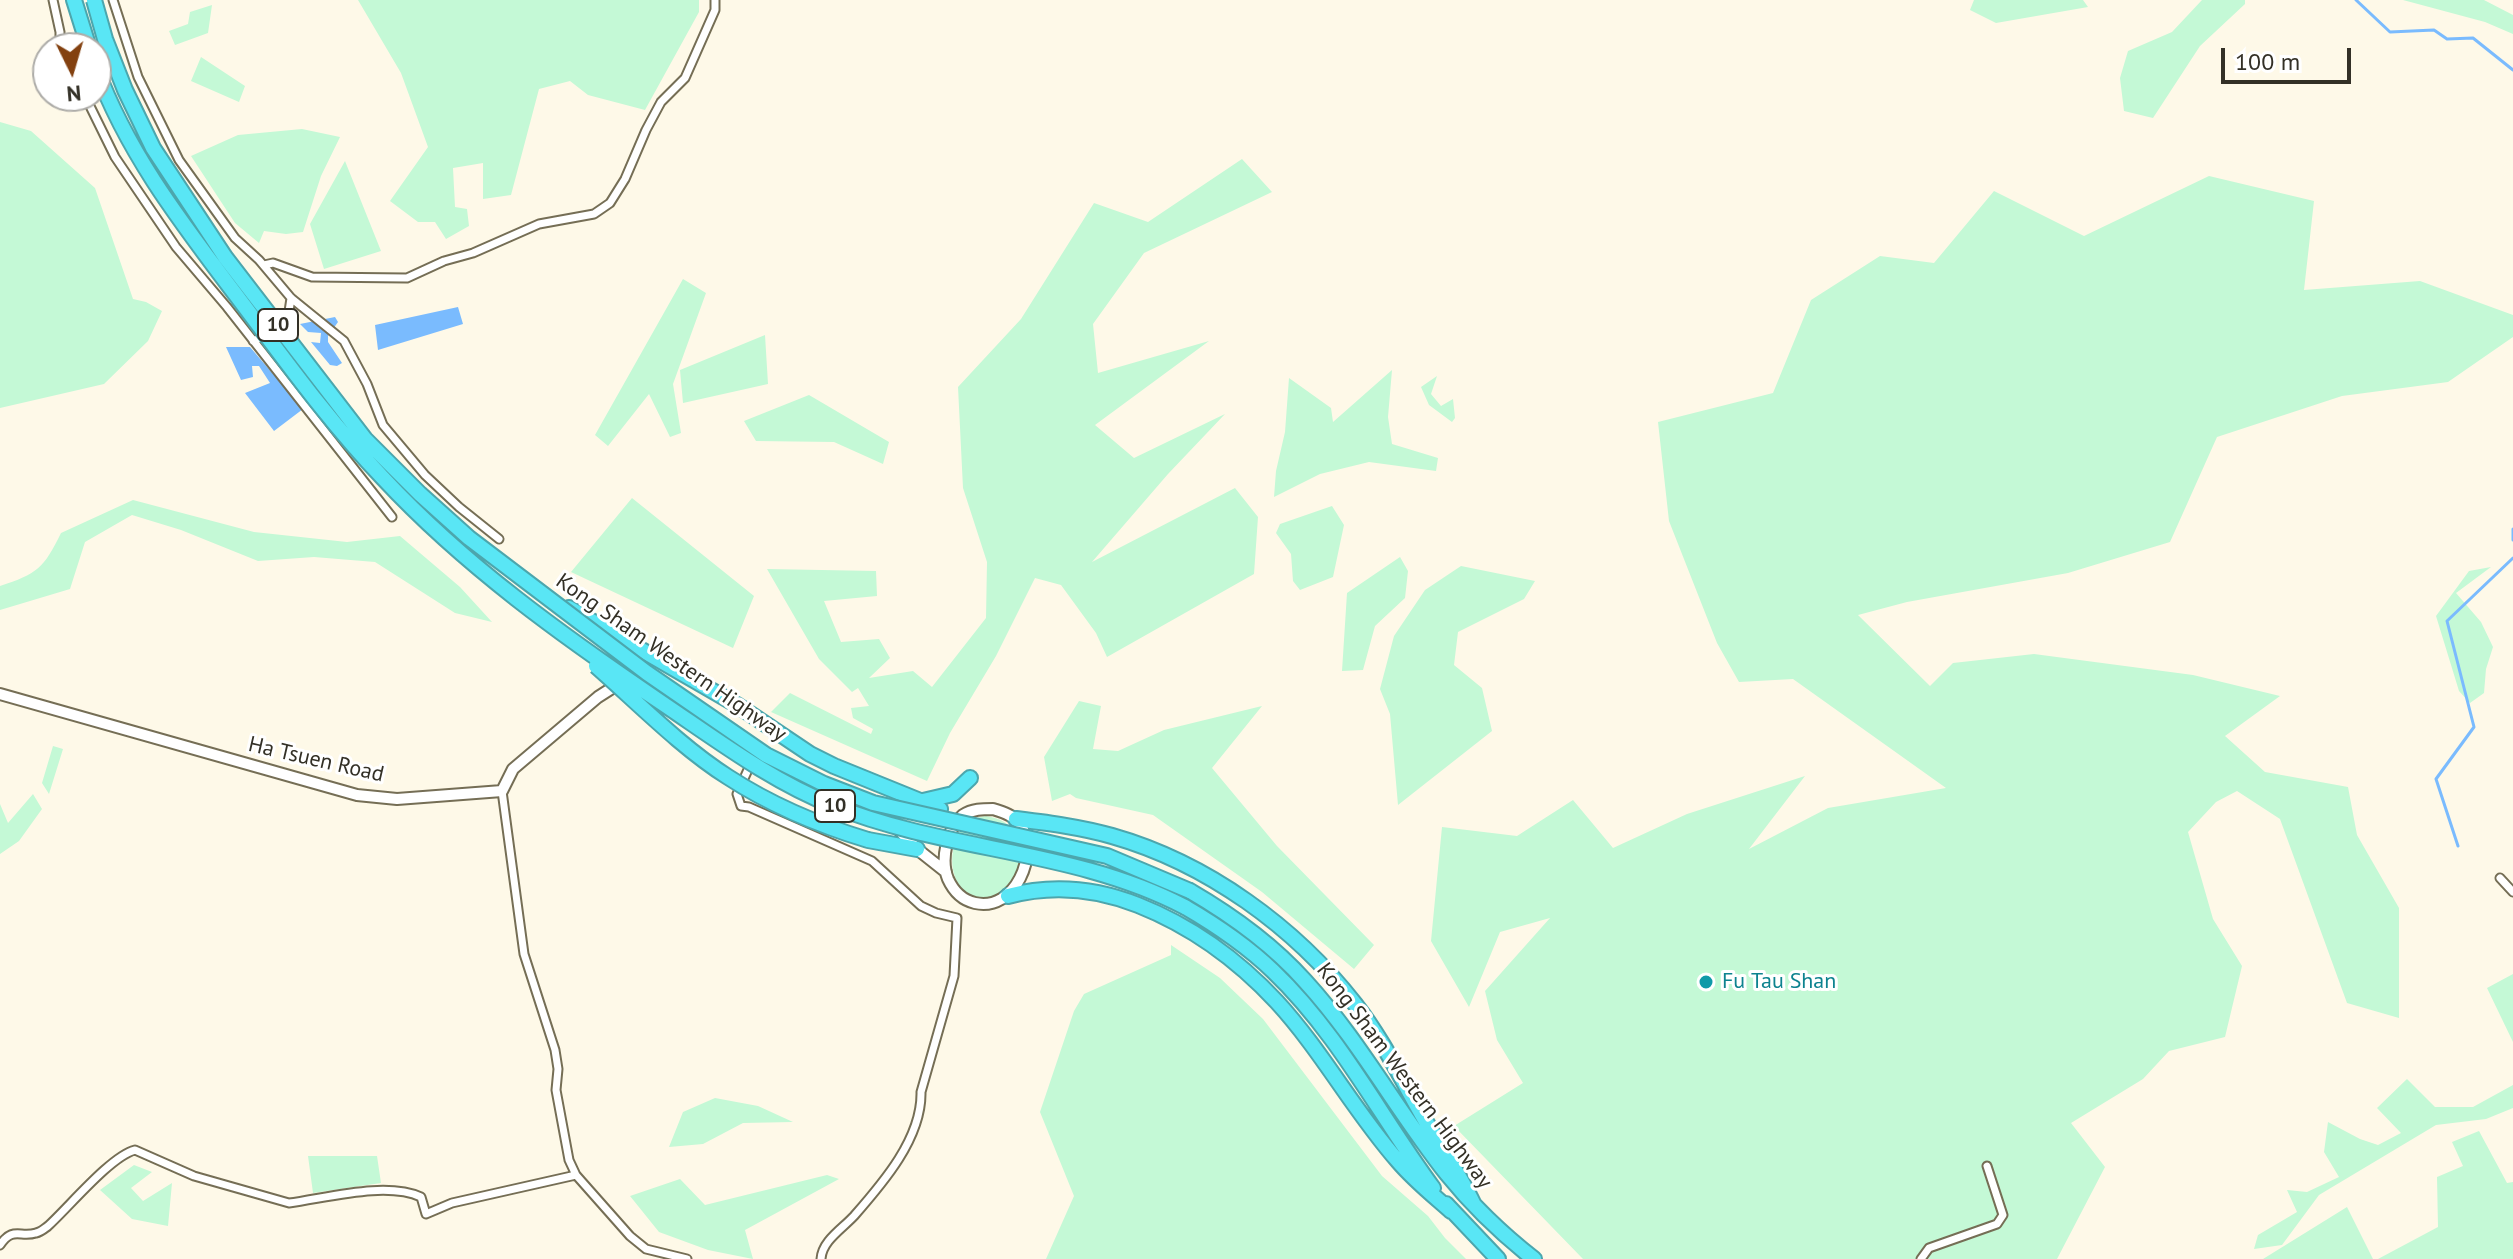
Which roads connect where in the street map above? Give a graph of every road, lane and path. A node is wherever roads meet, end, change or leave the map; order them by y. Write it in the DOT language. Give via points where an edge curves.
graph roads {
  1 [pos="53,0"];
  2 [pos="74,0"];
  3 [pos="94,0"];
  4 [pos="113,0"];
  5 [pos="715,0"];
  6 [pos="60,32"];
  7 [pos="84,32"];
  8 [pos="112,105"];
  9 [pos="93,112"];
  10 [pos="264,265"];
  11 [pos="291,298"];
  12 [pos="253,341"];
  13 [pos="392,517"];
  14 [pos="499,539"];
  15 [pos="540,593"];
  16 [pos="529,609"];
  17 [pos="0,694"];
  18 [pos="752,758"];
  19 [pos="970,778"];
  20 [pos="502,791"];
  21 [pos="922,801"];
  22 [pos="870,808"];
  23 [pos="940,809"];
  24 [pos="962,816"];
  25 [pos="1016,819"];
  26 [pos="917,849"];
  27 [pos="946,872"];
  28 [pos="2500,878"];
  29 [pos="2513,892"];
  30 [pos="1008,896"];
  31 [pos="1987,1166"];
  32 [pos="576,1175"];
  33 [pos="1473,1203"];
  34 [pos="1451,1211"];
  35 [pos="0,1242"];
  36 [pos="687,1259"];
  37 [pos="821,1259"];
  38 [pos="1498,1259"];
  39 [pos="1534,1259"];
  40 [pos="1921,1259"];
  1 -- 6 [label="street"];
  2 -- 7 [label="highway"];
  3 -- 15 [label="highway, Kong Sham Western Highway / 10, bridge" via="125,90 153,148 225,257 365,439 469,538"];
  4 -- 10 [label="street" via="138,77 179,160 235,238"];
  5 -- 10 [label="street" via="685,78 661,102 610,203 594,214 539,224 407,278 312,277 273,263"];
  8 -- 16 [label="highway, Kong Sham Western Highway / 10, bridge" via="159,192 334,423 430,526"];
  9 -- 12 [label="street" via="148,207"];
  10 -- 11 [label="street"];
  11 -- 12 [label="street" via="288,318"];
  11 -- 14 [label="street" via="344,341 383,425 425,475"];
  12 -- 13 [label="street"];
  15 -- 21 [label="highway, bridge" via="737,705 810,754"];
  15 -- 33 [label="highway, Kong Sham Western Highway / 10, bridge" via="766,755 824,784 873,803 1128,863 1190,891 1256,933 1305,980 1352,1038"];
  16 -- 26 [label="highway, bridge" via="725,776 807,820"];
  16 -- 34 [label="highway, Kong Sham Western Highway / 10, bridge" via="749,762 804,793 889,824 1106,874 1149,889 1216,926 1261,960 1307,1007"];
  17 -- 20 [label="street, Ha Tsuen Road" via="357,795 397,799"];
  18 -- 20 [label="street" via="634,674 598,697 513,769"];
  18 -- 22 [label="street" via="816,790"];
  18 -- 37 [label="street" via="737,794 741,806 872,861 921,906 957,918 954,976 921,1108 897,1164 824,1247"];
  19 -- 21 [label="highway" via="953,794"];
  20 -- 32 [label="street" via="524,954 555,1050 556,1090"];
  21 -- 23 [label="highway"];
  22 -- 23 [label="street"];
  22 -- 26 [label="street"];
  23 -- 24 [label="street"];
  24 -- 25 [label="street" via="993,809"];
  24 -- 27 [label="street" via="945,851"];
  25 -- 30 [label="street" via="1024,832 1024,865"];
  25 -- 33 [label="highway" via="1112,836 1153,851 1218,882 1287,932 1322,965 1371,1026"];
  26 -- 27 [label="street"];
  27 -- 30 [label="street" via="955,890 969,901 989,904"];
  28 -- 29 [label="street"];
  30 -- 34 [label="highway" via="1059,888 1102,892 1172,920 1217,948 1279,1004 1398,1161"];
  31 -- 40 [label="street" via="2003,1215 1997,1224 1929,1248"];
  32 -- 35 [label="street" via="452,1203 426,1214 421,1197 413,1193 370,1191 278,1201 194,1176 135,1150 110,1166 48,1226 36,1233 17,1232"];
  32 -- 36 [label="street" via="638,1243"];
  33 -- 39 [label="highway, Kong Sham Western Highway / 10"];
  34 -- 38 [label="highway, Kong Sham Western Highway / 10"];
}
